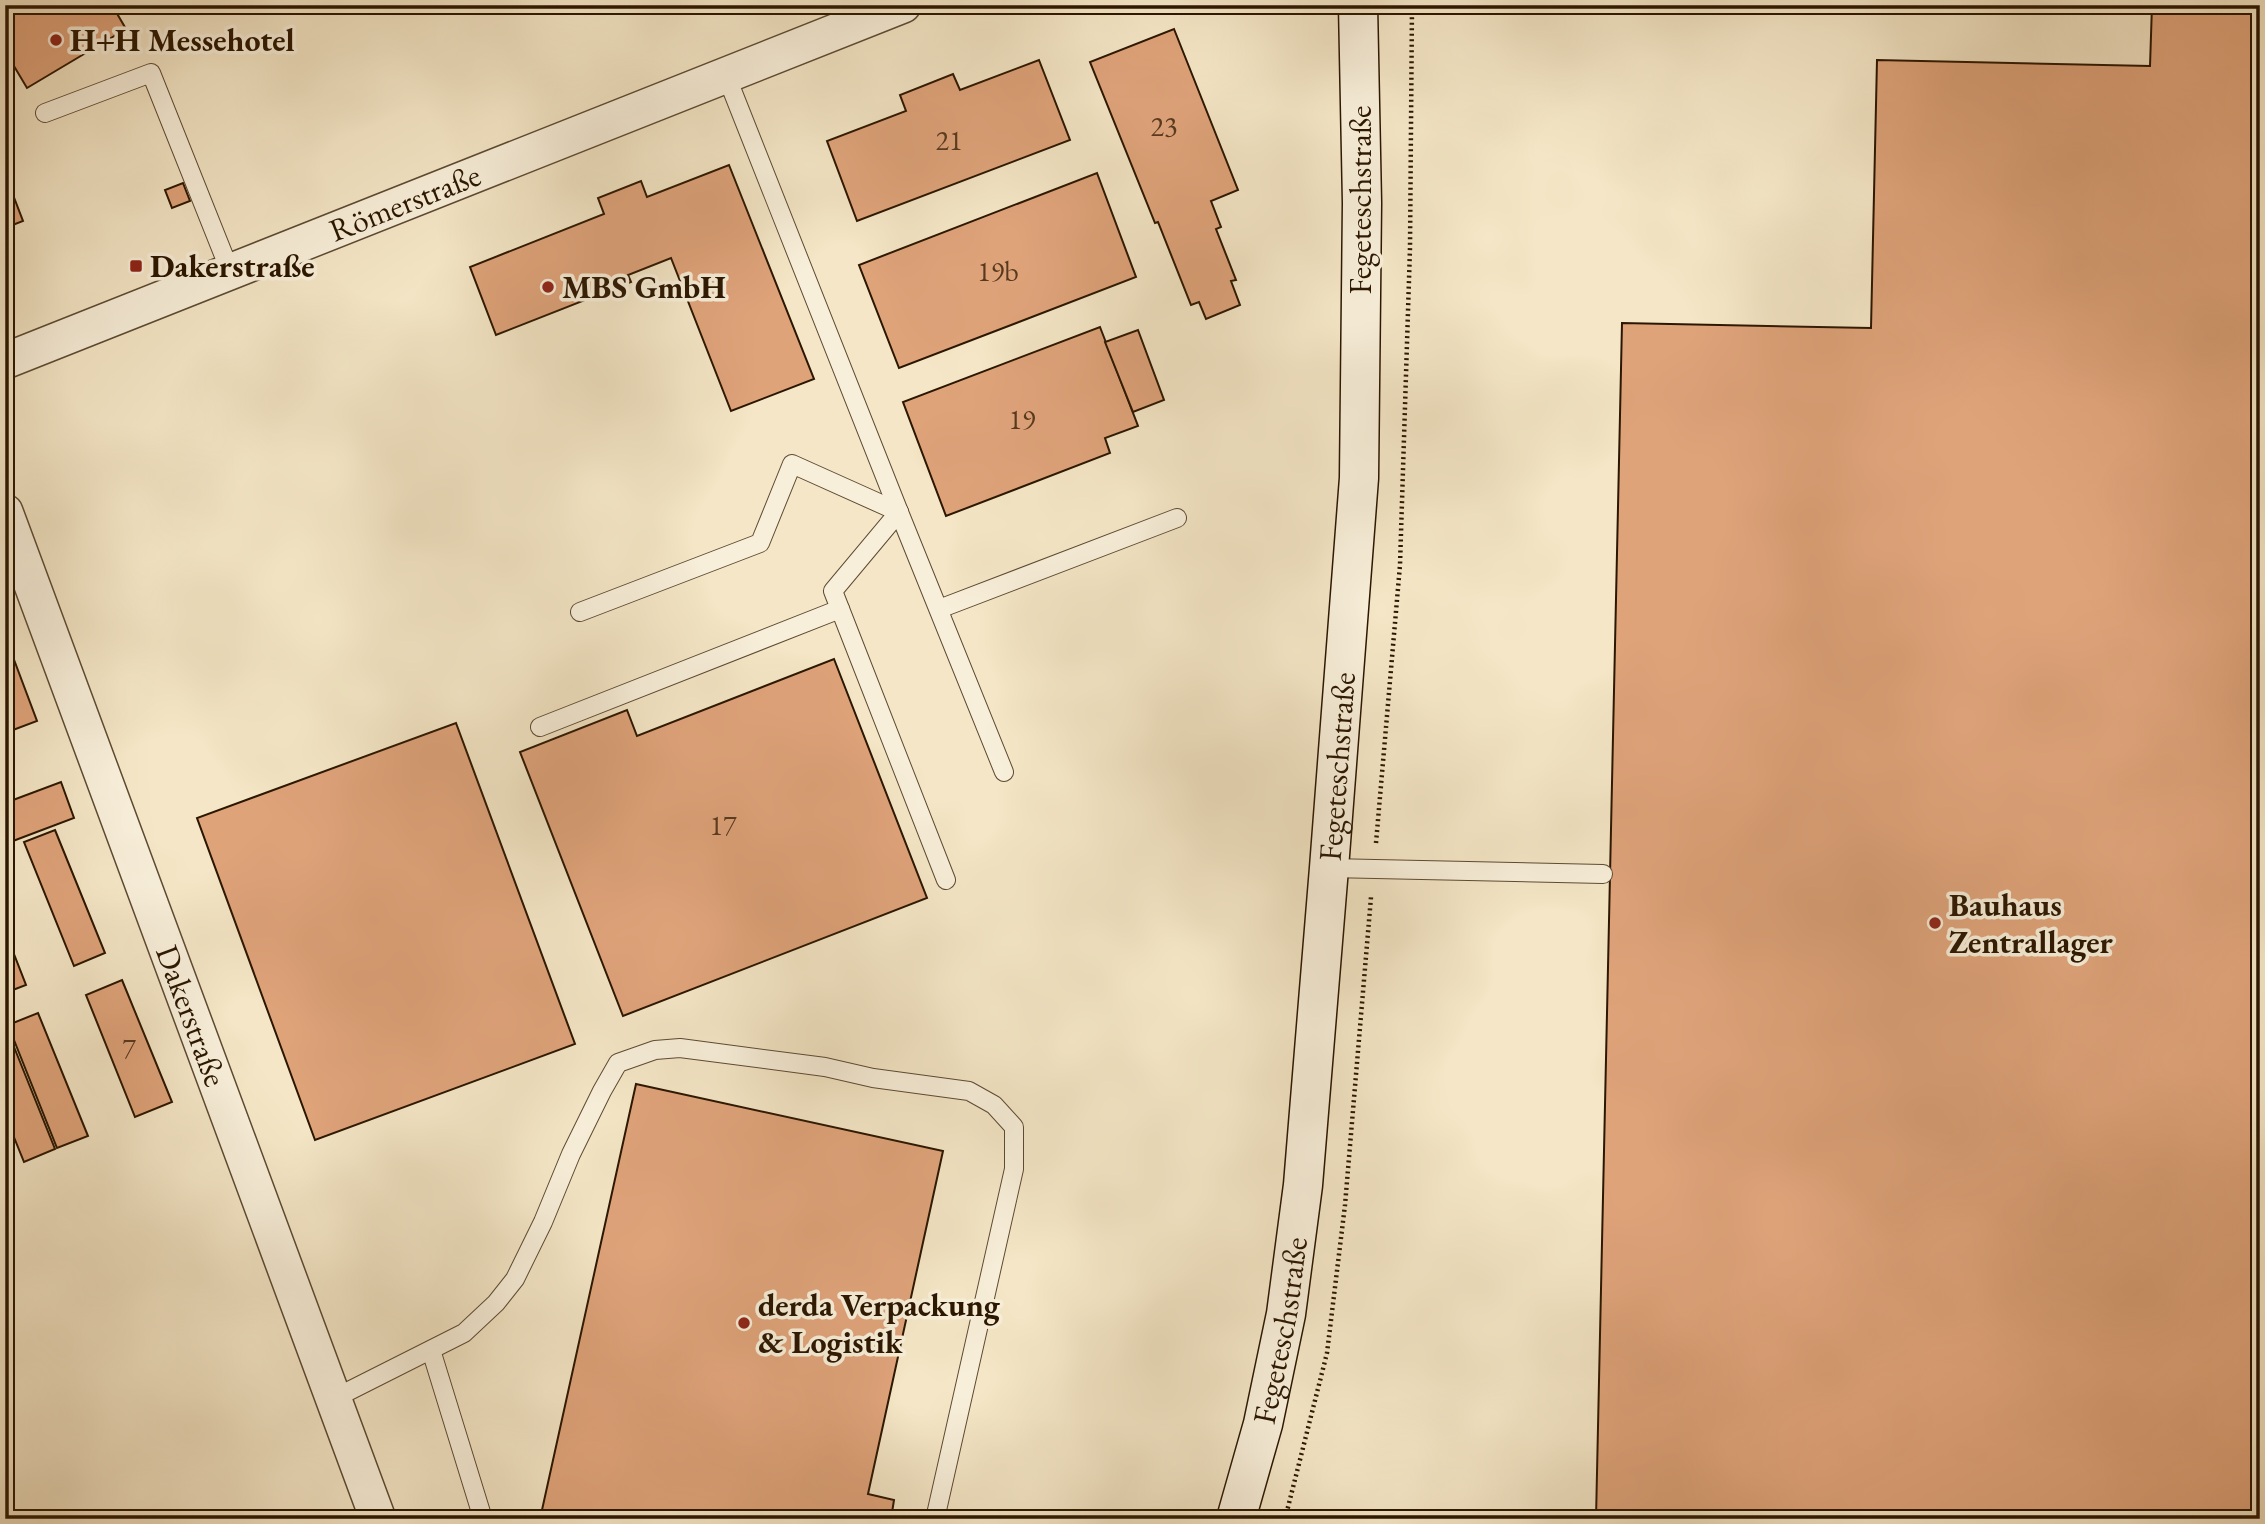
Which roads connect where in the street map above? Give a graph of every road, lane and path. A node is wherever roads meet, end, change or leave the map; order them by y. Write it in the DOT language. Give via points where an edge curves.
graph roads {
  1 [pos="1358,5"];
  2 [pos="886,8"];
  3 [pos="726,75"];
  4 [pos="45,113"];
  5 [pos="230,271"];
  6 [pos="5,361"];
  7 [pos="5,512"];
  8 [pos="899,512"];
  9 [pos="1177,518"];
  10 [pos="840,609"];
  11 [pos="939,609"];
  12 [pos="580,612"];
  13 [pos="540,727"];
  14 [pos="1004,772"];
  15 [pos="1329,868"];
  16 [pos="1602,874"];
  17 [pos="946,880"];
  18 [pos="431,1350"];
  19 [pos="333,1399"];
  20 [pos="378,1519"];
  21 [pos="483,1519"];
  22 [pos="935,1519"];
  23 [pos="1236,1519"];
  1 -- 15 [label="main road, Fegeteschstraße" via="1362,203 1359,478"];
  2 -- 3 [label="street, Römerstraße"];
  3 -- 5 [label="street, Römerstraße"];
  3 -- 8 [label="lane"];
  4 -- 5 [label="lane" via="151,72"];
  5 -- 6 [label="street, Römerstraße"];
  7 -- 19 [label="street, Dakerstraße"];
  8 -- 10 [label="lane" via="833,591"];
  8 -- 11 [label="lane"];
  8 -- 12 [label="lane" via="792,464 761,542"];
  9 -- 11 [label="lane"];
  10 -- 13 [label="lane"];
  10 -- 17 [label="lane"];
  11 -- 14 [label="lane"];
  15 -- 16 [label="lane"];
  15 -- 23 [label="main road, Fegeteschstraße" via="1303,1185 1286,1314 1264,1424"];
  18 -- 19 [label="lane"];
  18 -- 21 [label="lane"];
  18 -- 22 [label="lane" via="464,1333 514,1279 618,1063 655,1050 680,1048 969,1091 995,1105 1014,1127 1014,1169"];
  19 -- 20 [label="street, Dakerstraße"];
}
